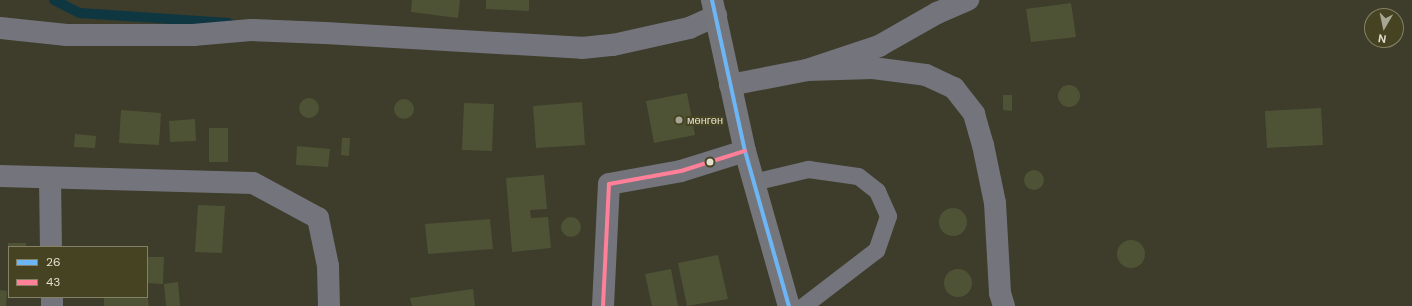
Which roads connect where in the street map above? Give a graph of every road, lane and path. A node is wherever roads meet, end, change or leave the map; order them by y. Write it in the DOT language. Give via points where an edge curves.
graph roads {
  1 [pos="968,0"];
  2 [pos="714,8"];
  3 [pos="0,28"];
  4 [pos="807,70"];
  5 [pos="730,85"];
  6 [pos="745,151"];
  7 [pos="0,176"];
  8 [pos="50,178"];
  9 [pos="754,182"];
  10 [pos="51,246"];
  11 [pos="329,306"];
  12 [pos="603,306"];
  13 [pos="789,306"];
  14 [pos="803,306"];
  15 [pos="1004,306"];
  1 -- 4 [label="street" via="937,13 879,46"];
  2 -- 3 [label="street" via="689,28 612,45 582,48 251,30 193,35 67,35"];
  2 -- 5 [label="main road"];
  4 -- 5 [label="street"];
  4 -- 15 [label="street" via="880,69 926,75 954,88 974,114 983,145 995,203 1000,293"];
  5 -- 6 [label="main road"];
  6 -- 9 [label="main road"];
  6 -- 12 [label="street" via="681,171 609,184"];
  7 -- 8 [label="street"];
  8 -- 10 [label="street"];
  8 -- 11 [label="street" via="253,183 318,218 328,266"];
  9 -- 13 [label="main road"];
  9 -- 14 [label="lane" via="808,169 858,176 877,190 888,216 876,250"];
}
